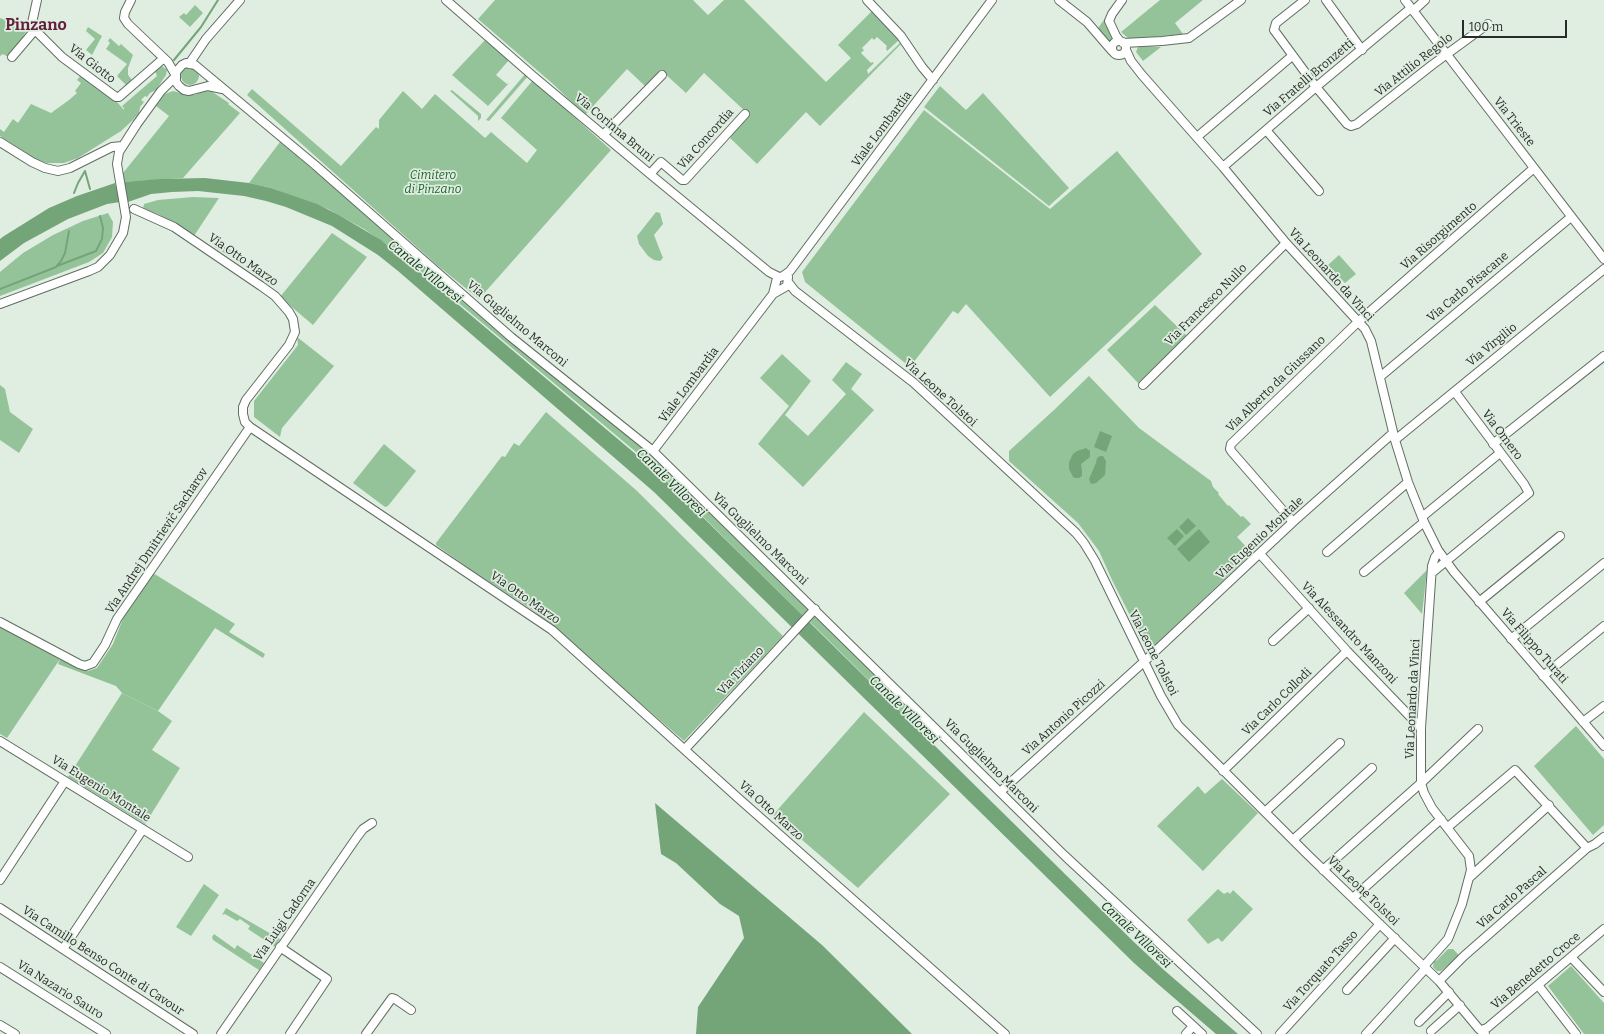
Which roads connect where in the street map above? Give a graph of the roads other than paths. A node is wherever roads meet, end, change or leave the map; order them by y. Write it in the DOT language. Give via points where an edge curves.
graph roads {
  1 [pos="38,0"];
  2 [pos="131,0"];
  3 [pos="240,0"];
  4 [pos="446,0"];
  5 [pos="867,0"];
  6 [pos="992,0"];
  7 [pos="1059,0"];
  8 [pos="1122,0"];
  9 [pos="1241,0"];
  10 [pos="1305,0"];
  11 [pos="1326,0"];
  12 [pos="1405,0"];
  13 [pos="1425,0"];
  14 [pos="1412,10"];
  15 [pos="1488,24"];
  16 [pos="35,30"];
  17 [pos="201,46"];
  18 [pos="1124,46"];
  19 [pos="1362,50"];
  20 [pos="1115,53"];
  21 [pos="1447,54"];
  22 [pos="1292,56"];
  23 [pos="12,57"];
  24 [pos="166,60"];
  25 [pos="185,64"];
  26 [pos="201,70"];
  27 [pos="175,75"];
  28 [pos="662,75"];
  29 [pos="1142,75"];
  30 [pos="933,80"];
  31 [pos="179,87"];
  32 [pos="1316,87"];
  33 [pos="222,89"];
  34 [pos="194,90"];
  35 [pos="161,91"];
  36 [pos="745,114"];
  37 [pos="1266,130"];
  38 [pos="603,135"];
  39 [pos="1197,137"];
  40 [pos="0,142"];
  41 [pos="122,146"];
  42 [pos="103,150"];
  43 [pos="118,155"];
  44 [pos="1224,167"];
  45 [pos="1534,168"];
  46 [pos="650,174"];
  47 [pos="1319,191"];
  48 [pos="134,209"];
  49 [pos="1571,217"];
  50 [pos="1286,243"];
  51 [pos="1604,259"];
  52 [pos="1604,269"];
  53 [pos="783,281"];
  54 [pos="0,304"];
  55 [pos="1358,321"];
  56 [pos="1604,356"];
  57 [pos="1381,376"];
  58 [pos="1143,385"];
  59 [pos="1455,392"];
  60 [pos="250,427"];
  61 [pos="1394,436"];
  62 [pos="1493,444"];
  63 [pos="653,451"];
  64 [pos="1500,452"];
  65 [pos="1408,482"];
  66 [pos="1423,520"];
  67 [pos="1293,522"];
  68 [pos="1560,536"];
  69 [pos="1327,552"];
  70 [pos="1440,552"];
  71 [pos="1260,554"];
  72 [pos="1445,562"];
  73 [pos="1604,563"];
  74 [pos="1364,572"];
  75 [pos="1433,572"];
  76 [pos="1479,602"];
  77 [pos="1309,608"];
  78 [pos="815,609"];
  79 [pos="0,622"];
  80 [pos="1604,626"];
  81 [pos="1512,639"];
  82 [pos="1274,641"];
  83 [pos="1348,651"];
  84 [pos="1144,661"];
  85 [pos="1543,676"];
  86 [pos="1604,706"];
  87 [pos="1583,722"];
  88 [pos="1421,728"];
  89 [pos="1478,729"];
  90 [pos="2,742"];
  91 [pos="1340,743"];
  92 [pos="1604,746"];
  93 [pos="685,749"];
  94 [pos="0,751"];
  95 [pos="1372,768"];
  96 [pos="1223,771"];
  97 [pos="65,781"];
  98 [pos="1421,783"];
  99 [pos="1000,792"];
  100 [pos="1549,805"];
  101 [pos="1265,812"];
  102 [pos="1441,819"];
  103 [pos="372,823"];
  104 [pos="1448,827"];
  105 [pos="143,829"];
  106 [pos="1604,837"];
  107 [pos="1293,840"];
  108 [pos="1587,848"];
  109 [pos="188,857"];
  110 [pos="1472,864"];
  111 [pos="1480,867"];
  112 [pos="1323,870"];
  113 [pos="1470,877"];
  114 [pos="0,880"];
  115 [pos="1353,898"];
  116 [pos="0,908"];
  117 [pos="1380,924"];
  118 [pos="1604,928"];
  119 [pos="1395,938"];
  120 [pos="280,948"];
  121 [pos="63,949"];
  122 [pos="1571,957"];
  123 [pos="0,967"];
  124 [pos="1425,967"];
  125 [pos="1439,980"];
  126 [pos="1538,984"];
  127 [pos="1346,990"];
  128 [pos="1449,992"];
  129 [pos="1604,992"];
  130 [pos="1460,1005"];
  131 [pos="411,1010"];
  132 [pos="1177,1011"];
  133 [pos="1419,1022"];
  134 [pos="0,1025"];
  135 [pos="1193,1026"];
  136 [pos="1432,1031"];
  137 [pos="1483,1032"];
  138 [pos="15,1034"];
  139 [pos="106,1034"];
  140 [pos="193,1034"];
  141 [pos="221,1034"];
  142 [pos="290,1034"];
  143 [pos="366,1034"];
  144 [pos="1005,1034"];
  145 [pos="1186,1034"];
  146 [pos="1202,1034"];
  147 [pos="1257,1034"];
  148 [pos="1280,1034"];
  149 [pos="1366,1034"];
  150 [pos="1576,1034"];
  1 -- 16 [label="street" via="32,23"];
  2 -- 24 [label="street" via="124,18"];
  3 -- 17 [label="street"];
  4 -- 38 [label="street, Via Corinna Bruni"];
  5 -- 30 [label="street" via="900,36"];
  6 -- 30 [label="street, Viale Lombardia"];
  7 -- 20 [label="street, Via Leonardo da Vinci" via="1082,17"];
  8 -- 18 [label="street, Via Leonardo da Vinci" via="1109,21"];
  9 -- 18 [label="street" via="1189,38 1135,42"];
  10 -- 22 [label="street" via="1276,22 1274,27"];
  11 -- 19 [label="street"];
  12 -- 14 [label="street, Via Trieste"];
  13 -- 14 [label="street, Via Fratelli Bronzetti"];
  14 -- 19 [label="street, Via Fratelli Bronzetti"];
  14 -- 21 [label="street, Via Trieste"];
  15 -- 21 [label="street, Via Attilio Regolo"];
  16 -- 23 [label="street"];
  16 -- 24 [label="street, Via Giotto" via="62,57 116,97 120,97"];
  17 -- 25 [label="street"];
  17 -- 26 [label="street" via="198,59"];
  18 -- 20 [label="street" via="1123,54"];
  18 -- 20 [label="street" via="1114,43"];
  18 -- 29 [label="street, Via Leonardo da Vinci"];
  19 -- 32 [label="street, Via Fratelli Bronzetti"];
  20 -- 29 [label="street, Via Leonardo da Vinci"];
  21 -- 32 [label="street, Via Attilio Regolo" via="1355,125 1347,124"];
  21 -- 45 [label="street, Via Trieste"];
  22 -- 32 [label="street"];
  22 -- 39 [label="street"];
  24 -- 25 [label="street" via="175,66"];
  24 -- 27 [label="street"];
  25 -- 26 [label="street" via="192,64"];
  25 -- 27 [label="street"];
  26 -- 33 [label="street, Via Guglielmo Marconi"];
  26 -- 34 [label="street" via="201,83"];
  27 -- 31 [label="street"];
  27 -- 35 [label="street"];
  28 -- 38 [label="street"];
  29 -- 39 [label="street, Via Leonardo da Vinci"];
  30 -- 53 [label="street, Viale Lombardia"];
  31 -- 34 [label="street"];
  31 -- 35 [label="street" via="173,86"];
  32 -- 37 [label="street, Via Fratelli Bronzetti"];
  33 -- 34 [label="street" via="208,86"];
  33 -- 63 [label="street, Via Guglielmo Marconi" via="321,170 512,337"];
  35 -- 41 [label="street"];
  36 -- 46 [label="street, Via Concordia" via="686,180 682,180 662,162"];
  37 -- 44 [label="street, Via Fratelli Bronzetti"];
  37 -- 47 [label="street"];
  38 -- 46 [label="street, Via Corinna Bruni"];
  39 -- 44 [label="street, Via Leonardo da Vinci"];
  40 -- 42 [label="street" via="32,162 58,171 70,168"];
  41 -- 42 [label="street"];
  41 -- 43 [label="street"];
  42 -- 43 [label="street"];
  43 -- 54 [label="street" via="126,217 123,233 114,250 104,262 89,271"];
  44 -- 50 [label="street, Via Leonardo da Vinci"];
  45 -- 49 [label="street, Via Trieste"];
  45 -- 55 [label="street, Via Risorgimento"];
  46 -- 53 [label="street, Via Corinna Bruni"];
  48 -- 60 [label="street, Via Otto Marzo" via="174,228 261,286 275,296 293,319 294,332 289,345 243,407 245,422"];
  49 -- 51 [label="street, Via Trieste"];
  49 -- 57 [label="street, Via Carlo Pisacane"];
  50 -- 55 [label="street, Via Leonardo da Vinci"];
  50 -- 58 [label="street, Via Francesco Nullo"];
  52 -- 59 [label="street, Via Virgilio"];
  53 -- 63 [label="street, Viale Lombardia"];
  53 -- 84 [label="street, Via Leone Tolstoi" via="914,383 1076,534 1095,561"];
  55 -- 57 [label="street, Via Leonardo da Vinci" via="1371,341"];
  55 -- 67 [label="street, Via Alberto da Giussano" via="1230,447"];
  56 -- 62 [label="street"];
  57 -- 61 [label="street, Via Leonardo da Vinci"];
  59 -- 61 [label="street, Via Virgilio"];
  59 -- 62 [label="street, Via Omero"];
  60 -- 79 [label="street, Via Andrej Dmitrievič Sacharov" via="117,619 93,663 85,666 79,664"];
  60 -- 93 [label="street, Via Otto Marzo" via="543,623"];
  61 -- 65 [label="street, Via Leonardo da Vinci"];
  61 -- 67 [label="street, Via Eugenio Montale"];
  62 -- 64 [label="street, Via Omero"];
  63 -- 78 [label="street, Via Guglielmo Marconi"];
  64 -- 66 [label="street"];
  64 -- 72 [label="street, Via Omero" via="1529,493"];
  65 -- 66 [label="street, Via Leonardo da Vinci"];
  65 -- 69 [label="street"];
  66 -- 70 [label="street, Via Leonardo da Vinci"];
  66 -- 74 [label="street"];
  67 -- 71 [label="street, Via Eugenio Montale"];
  68 -- 76 [label="street"];
  70 -- 72 [label="street, Via Leonardo da Vinci"];
  70 -- 75 [label="street, Via Leonardo da Vinci" via="1434,558"];
  71 -- 77 [label="street, Via Alessandro Manzoni"];
  71 -- 84 [label="street, Via Eugenio Montale"];
  72 -- 75 [label="street"];
  72 -- 76 [label="street, Via Filippo Turati"];
  73 -- 81 [label="street"];
  75 -- 88 [label="street, Via Leonardo da Vinci"];
  76 -- 81 [label="street, Via Filippo Turati"];
  77 -- 82 [label="street"];
  77 -- 83 [label="street, Via Alessandro Manzoni"];
  78 -- 93 [label="street, Via Tiziano"];
  78 -- 99 [label="street, Via Guglielmo Marconi"];
  80 -- 85 [label="street"];
  81 -- 85 [label="street, Via Filippo Turati"];
  83 -- 88 [label="street, Via Alessandro Manzoni"];
  83 -- 96 [label="street, Via Carlo Collodi"];
  84 -- 96 [label="street, Via Leone Tolstoi" via="1178,725"];
  84 -- 99 [label="street, Via Antonio Picozzi"];
  85 -- 87 [label="street, Via Filippo Turati"];
  86 -- 87 [label="street"];
  87 -- 92 [label="street, Via Filippo Turati"];
  88 -- 98 [label="street, Via Leonardo da Vinci"];
  89 -- 98 [label="street"];
  90 -- 94 [label="street"];
  90 -- 97 [label="street, Via Eugenio Montale"];
  91 -- 101 [label="street"];
  93 -- 144 [label="street, Via Otto Marzo"];
  95 -- 107 [label="street"];
  96 -- 101 [label="street, Via Leone Tolstoi"];
  97 -- 105 [label="street, Via Eugenio Montale"];
  97 -- 114 [label="street"];
  98 -- 102 [label="street, Via Leonardo da Vinci" via="1427,800"];
  98 -- 112 [label="street"];
  99 -- 147 [label="street, Via Guglielmo Marconi" via="1065,856"];
  100 -- 104 [label="street" via="1515,770"];
  100 -- 108 [label="street"];
  100 -- 111 [label="street"];
  101 -- 107 [label="street, Via Leone Tolstoi"];
  102 -- 104 [label="street, Via Leonardo da Vinci"];
  102 -- 115 [label="street"];
  103 -- 120 [label="street, Via Luigi Cadorna" via="357,837"];
  104 -- 110 [label="street, Via Leonardo da Vinci"];
  105 -- 109 [label="street, Via Eugenio Montale"];
  105 -- 121 [label="street"];
  106 -- 108 [label="street, Via Carlo Pascal"];
  107 -- 112 [label="street, Via Leone Tolstoi"];
  108 -- 125 [label="street, Via Carlo Pascal"];
  110 -- 111 [label="street"];
  110 -- 113 [label="street"];
  111 -- 113 [label="street"];
  112 -- 115 [label="street, Via Leone Tolstoi"];
  113 -- 124 [label="street" via="1448,938"];
  115 -- 117 [label="street, Via Leone Tolstoi"];
  116 -- 121 [label="street, Via Camillo Benso Conte di Cavour"];
  117 -- 119 [label="street, Via Leone Tolstoi"];
  117 -- 148 [label="street, Via Torquato Tasso"];
  118 -- 122 [label="street, Via Benedetto Croce"];
  119 -- 124 [label="street, Via Leone Tolstoi"];
  119 -- 127 [label="street"];
  120 -- 141 [label="street, Via Luigi Cadorna"];
  120 -- 142 [label="street" via="327,979"];
  121 -- 140 [label="street, Via Camillo Benso Conte di Cavour"];
  122 -- 126 [label="street, Via Benedetto Croce"];
  122 -- 129 [label="street"];
  123 -- 139 [label="street, Via Nazario Sauro"];
  124 -- 125 [label="street, Via Leone Tolstoi"];
  124 -- 149 [label="street"];
  125 -- 128 [label="street, Via Leone Tolstoi"];
  126 -- 137 [label="street, Via Benedetto Croce"];
  126 -- 150 [label="street"];
  128 -- 130 [label="street, Via Leone Tolstoi"];
  128 -- 133 [label="street"];
  130 -- 136 [label="street"];
  130 -- 137 [label="street, Via Leone Tolstoi"];
  131 -- 143 [label="street" via="392,998"];
  132 -- 135 [label="street"];
  134 -- 138 [label="street"];
  135 -- 145 [label="street"];
  135 -- 146 [label="street"];
}
